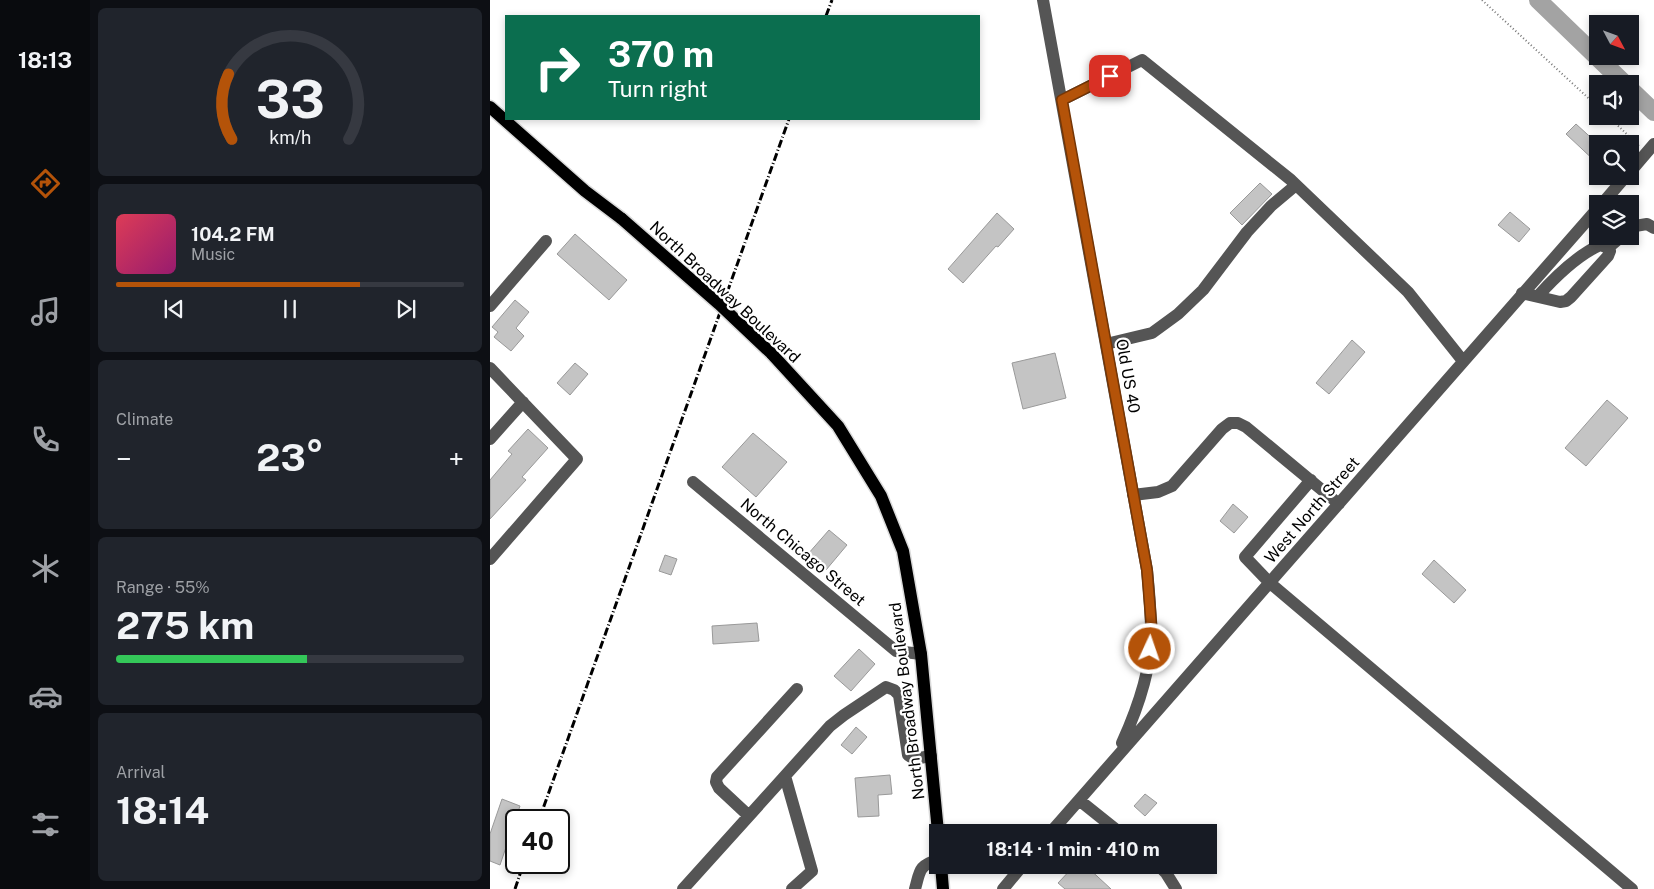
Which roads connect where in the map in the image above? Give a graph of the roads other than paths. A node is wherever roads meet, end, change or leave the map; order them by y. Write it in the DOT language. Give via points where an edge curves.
graph roads {
  1 [pos="1043,0"];
  2 [pos="1062,100"];
  3 [pos="490,107"];
  4 [pos="1650,149"];
  5 [pos="1639,162"];
  6 [pos="1296,184"];
  7 [pos="1618,185"];
  8 [pos="1610,195"];
  9 [pos="1589,218"];
  10 [pos="1639,225"];
  11 [pos="1654,228"];
  12 [pos="546,241"];
  13 [pos="1612,245"];
  14 [pos="1608,248"];
  15 [pos="1522,293"];
  16 [pos="1538,296"];
  17 [pos="490,306"];
  18 [pos="1106,344"];
  19 [pos="1464,361"];
  20 [pos="490,368"];
  21 [pos="523,402"];
  22 [pos="490,438"];
  23 [pos="1311,480"];
  24 [pos="693,482"];
  25 [pos="1134,495"];
  26 [pos="1339,504"];
  27 [pos="490,559"];
  28 [pos="1270,583"];
  29 [pos="921,654"];
  30 [pos="797,689"];
  31 [pos="1117,755"];
  32 [pos="931,756"];
  33 [pos="785,776"];
  34 [pos="1079,800"];
  35 [pos="748,816"];
  36 [pos="937,824"];
  37 [pos="1058,824"];
  38 [pos="1109,824"];
  39 [pos="929,863"];
  40 [pos="942,874"];
  41 [pos="1015,874"];
  42 [pos="1167,874"];
  43 [pos="683,889"];
  44 [pos="792,889"];
  45 [pos="915,889"];
  46 [pos="943,889"];
  47 [pos="1002,889"];
  48 [pos="1176,889"];
  49 [pos="1632,889"];
  1 -- 2 [label="street, Old US 40"];
  2 -- 6 [label="street" via="1142,60"];
  2 -- 18 [label="street, Old US 40"];
  3 -- 29 [label="main road, North Broadway Boulevard, bridge" via="719,304 771,353 838,426 881,496 903,552"];
  4 -- 5 [label="street"];
  6 -- 18 [label="street" via="1247,232 1203,290 1178,314 1152,333"];
  6 -- 19 [label="street" via="1408,292"];
  7 -- 8 [label="street"];
  9 -- 15 [label="street, West North Street"];
  10 -- 11 [label="street" via="1647,224"];
  12 -- 17 [label="street"];
  13 -- 14 [label="street"];
  14 -- 16 [label="street" via="1600,245 1591,249"];
  14 -- 16 [label="street" via="1608,256 1572,297 1560,302"];
  15 -- 16 [label="street"];
  15 -- 19 [label="street, West North Street"];
  18 -- 25 [label="street, Old US 40"];
  19 -- 26 [label="street, West North Street"];
  20 -- 21 [label="street"];
  21 -- 22 [label="street"];
  21 -- 27 [label="street" via="577,459"];
  23 -- 25 [label="street" via="1246,427 1230,423 1172,486 1158,492"];
  23 -- 26 [label="street"];
  23 -- 28 [label="street" via="1244,557"];
  24 -- 29 [label="street, North Chicago Street" via="896,651"];
  25 -- 31 [label="street, Old US 40" via="1147,570 1152,633 1145,681 1132,723"];
  26 -- 28 [label="street, West North Street"];
  28 -- 31 [label="street, West North Street"];
  28 -- 49 [label="street"];
  29 -- 32 [label="main road, North Broadway Boulevard"];
  30 -- 35 [label="street" via="717,777 718,788"];
  31 -- 34 [label="street, West North Street"];
  32 -- 33 [label="street" via="914,759 908,755 899,696 886,687 830,726"];
  32 -- 36 [label="main road, North Broadway Boulevard"];
  33 -- 35 [label="street"];
  33 -- 44 [label="street" via="812,871"];
  34 -- 37 [label="street, West North Street"];
  34 -- 38 [label="street"];
  35 -- 43 [label="street"];
  39 -- 45 [label="street" via="921,869"];
  40 -- 46 [label="main road"];
  41 -- 47 [label="street"];
  42 -- 48 [label="street"];
}
